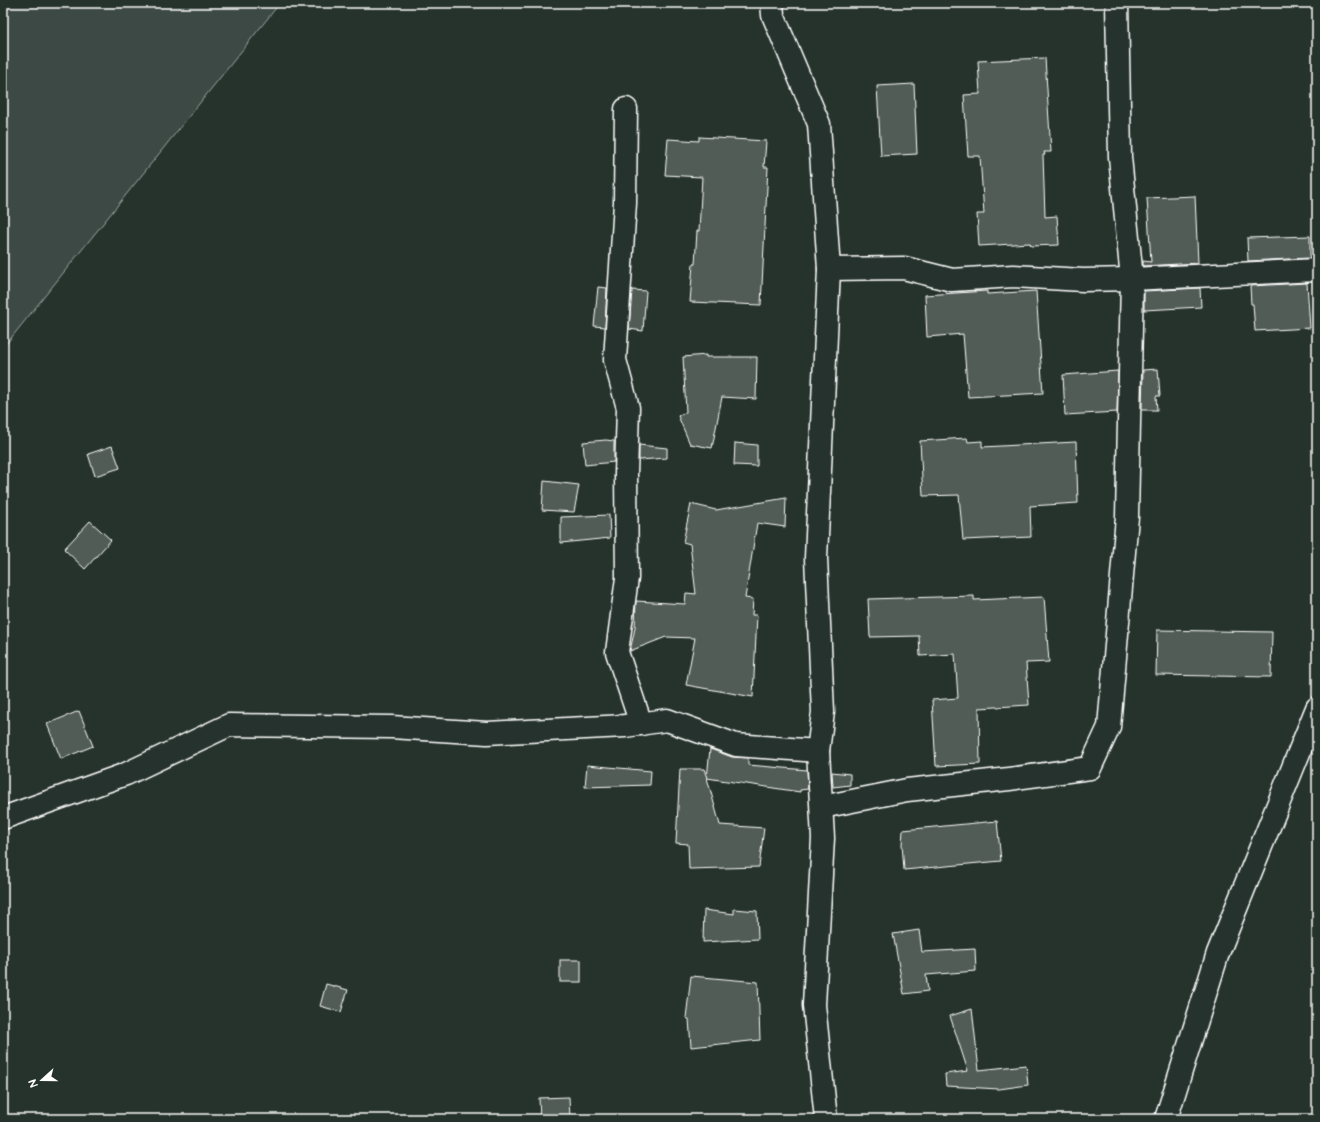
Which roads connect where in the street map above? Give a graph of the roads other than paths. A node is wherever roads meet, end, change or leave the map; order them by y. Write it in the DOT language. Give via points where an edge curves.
graph roads {
  1 [pos="772,3"];
  2 [pos="1117,3"];
  3 [pos="626,109"];
  4 [pos="829,270"];
  5 [pos="1317,270"];
  6 [pos="1132,279"];
  7 [pos="1317,708"];
  8 [pos="641,724"];
  9 [pos="818,751"];
  10 [pos="822,807"];
  11 [pos="3,818"];
  12 [pos="826,1119"];
  13 [pos="1166,1119"];
  1 -- 4 [label="street" via="773,15 819,124"];
  2 -- 6 [label="street" via="1120,157"];
  3 -- 8 [label="street" via="625,203 615,360 628,408 627,578 617,652"];
  4 -- 6 [label="street" via="904,268 952,280 1013,276 1082,280"];
  4 -- 9 [label="street" via="816,558 823,712"];
  5 -- 6 [label="street"];
  6 -- 10 [label="street" via="1126,532 1109,727 1090,768 907,790"];
  7 -- 13 [label="street" via="1218,953"];
  8 -- 9 [label="street" via="668,720 736,744"];
  8 -- 11 [label="street" via="487,733 391,726 229,725 126,774"];
  9 -- 10 [label="street"];
  10 -- 12 [label="street" via="823,838 814,1006"];
}
